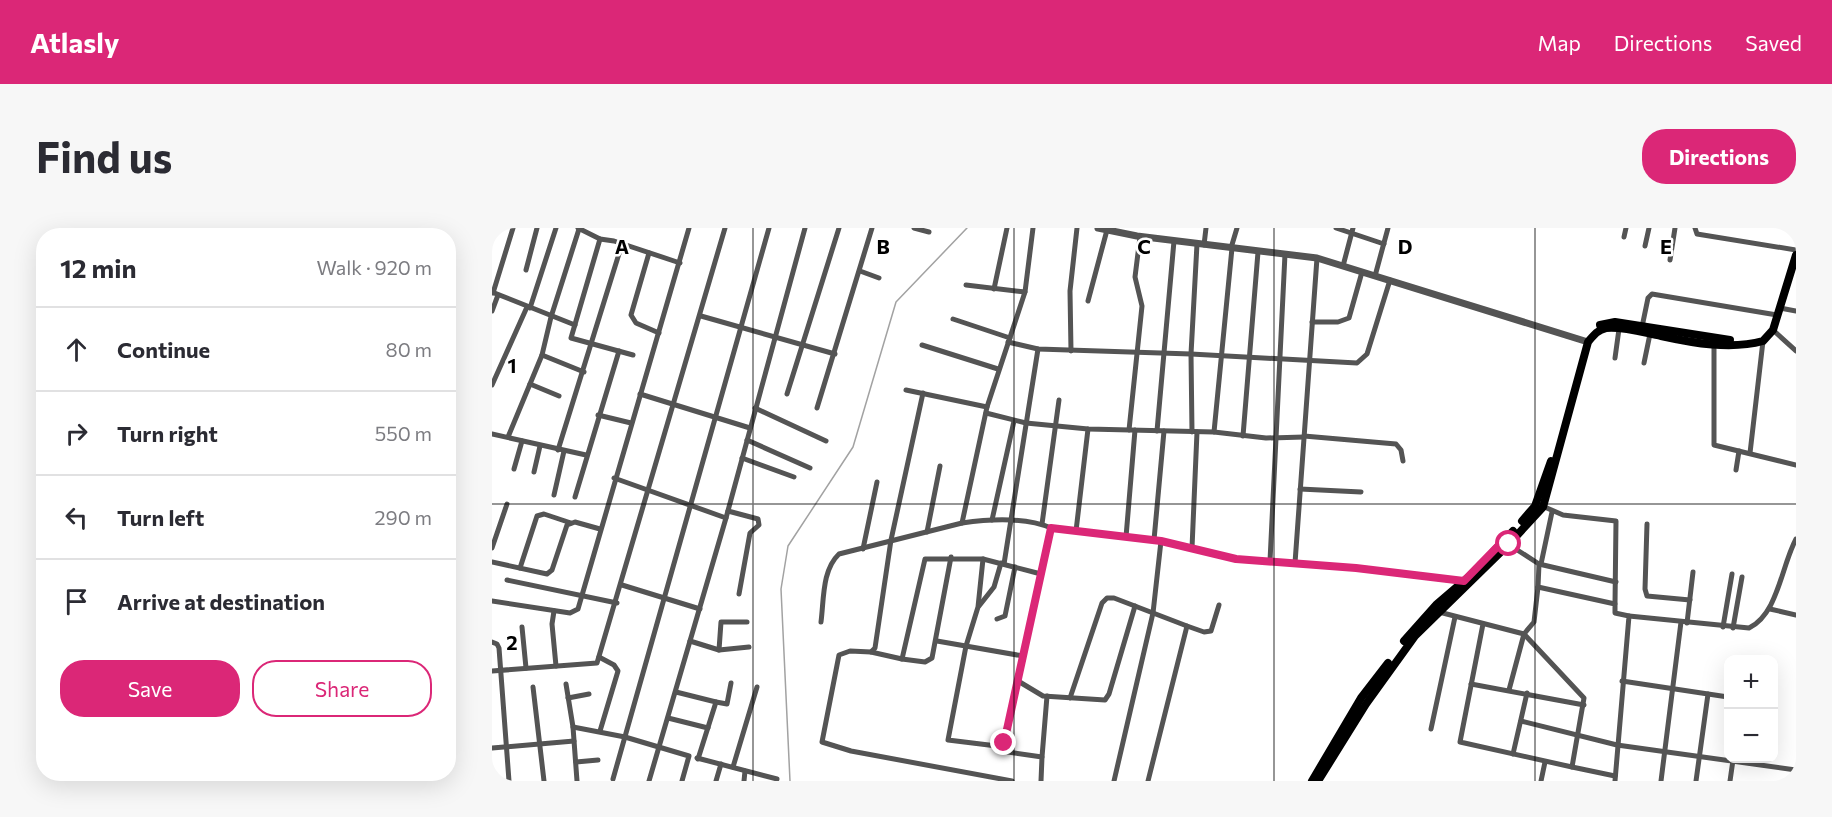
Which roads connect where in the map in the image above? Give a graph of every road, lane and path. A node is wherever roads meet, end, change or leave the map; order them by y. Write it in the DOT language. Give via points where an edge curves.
graph roads {
  1 [pos="513,228"];
  2 [pos="537,228"];
  3 [pos="556,228"];
  4 [pos="578,228"];
  5 [pos="689,228"];
  6 [pos="725,228"];
  7 [pos="769,228"];
  8 [pos="805,228"];
  9 [pos="839,228"];
  10 [pos="872,228"];
  11 [pos="914,228"];
  12 [pos="1007,228"];
  13 [pos="1034,228"];
  14 [pos="1077,228"];
  15 [pos="1098,228"];
  16 [pos="1206,228"];
  17 [pos="1237,228"];
  18 [pos="1336,228"];
  19 [pos="1388,228"];
  20 [pos="1626,228"];
  21 [pos="1649,228"];
  22 [pos="1675,228"];
  23 [pos="1695,228"];
  24 [pos="1107,230"];
  25 [pos="592,231"];
  26 [pos="1352,231"];
  27 [pos="929,232"];
  28 [pos="1140,237"];
  29 [pos="1624,237"];
  30 [pos="600,239"];
  31 [pos="1174,241"];
  32 [pos="622,244"];
  33 [pos="1200,244"];
  34 [pos="1384,244"];
  35 [pos="1645,246"];
  36 [pos="1231,248"];
  37 [pos="1796,250"];
  38 [pos="1258,252"];
  39 [pos="649,253"];
  40 [pos="1285,254"];
  41 [pos="1796,255"];
  42 [pos="1317,258"];
  43 [pos="1670,260"];
  44 [pos="680,263"];
  45 [pos="1344,266"];
  46 [pos="526,270"];
  47 [pos="860,271"];
  48 [pos="1362,272"];
  49 [pos="1376,276"];
  50 [pos="879,278"];
  51 [pos="1390,280"];
  52 [pos="966,285"];
  53 [pos="994,289"];
  54 [pos="1025,292"];
  55 [pos="494,293"];
  56 [pos="1088,301"];
  57 [pos="529,307"];
  58 [pos="492,311"];
  59 [pos="1796,311"];
  60 [pos="1778,312"];
  61 [pos="701,316"];
  62 [pos="551,317"];
  63 [pos="953,320"];
  64 [pos="1312,322"];
  65 [pos="575,325"];
  66 [pos="1607,325"];
  67 [pos="742,328"];
  68 [pos="1619,329"];
  69 [pos="1773,330"];
  70 [pos="1644,331"];
  71 [pos="659,333"];
  72 [pos="776,338"];
  73 [pos="1009,340"];
  74 [pos="1763,341"];
  75 [pos="1586,342"];
  76 [pos="1747,343"];
  77 [pos="592,344"];
  78 [pos="1714,344"];
  79 [pos="802,345"];
  80 [pos="922,345"];
  81 [pos="1038,349"];
  82 [pos="619,351"];
  83 [pos="1071,351"];
  84 [pos="1796,351"];
  85 [pos="835,354"];
  86 [pos="1138,354"];
  87 [pos="1191,354"];
  88 [pos="542,355"];
  89 [pos="633,355"];
  90 [pos="1164,355"];
  91 [pos="1221,356"];
  92 [pos="1247,357"];
  93 [pos="1615,358"];
  94 [pos="1279,360"];
  95 [pos="1309,362"];
  96 [pos="1644,363"];
  97 [pos="998,369"];
  98 [pos="584,372"];
  99 [pos="530,384"];
  100 [pos="492,385"];
  101 [pos="906,390"];
  102 [pos="923,393"];
  103 [pos="640,394"];
  104 [pos="787,394"];
  105 [pos="559,396"];
  106 [pos="1059,400"];
  107 [pos="674,405"];
  108 [pos="755,408"];
  109 [pos="816,408"];
  110 [pos="987,410"];
  111 [pos="598,415"];
  112 [pos="715,417"];
  113 [pos="1014,421"];
  114 [pos="631,423"];
  115 [pos="1026,423"];
  116 [pos="1054,425"];
  117 [pos="750,428"];
  118 [pos="1088,429"];
  119 [pos="1132,430"];
  120 [pos="1157,431"];
  121 [pos="1164,431"];
  122 [pos="1195,432"];
  123 [pos="1214,432"];
  124 [pos="492,434"];
  125 [pos="1243,436"];
  126 [pos="508,437"];
  127 [pos="1304,437"];
  128 [pos="1277,439"];
  129 [pos="747,440"];
  130 [pos="522,441"];
  131 [pos="826,441"];
  132 [pos="540,446"];
  133 [pos="561,451"];
  134 [pos="1739,451"];
  135 [pos="1750,453"];
  136 [pos="586,455"];
  137 [pos="742,458"];
  138 [pos="1403,461"];
  139 [pos="1796,465"];
  140 [pos="940,466"];
  141 [pos="810,468"];
  142 [pos="514,469"];
  143 [pos="1736,470"];
  144 [pos="534,472"];
  145 [pos="794,477"];
  146 [pos="614,478"];
  147 [pos="877,482"];
  148 [pos="1300,489"];
  149 [pos="649,491"];
  150 [pos="1361,492"];
  151 [pos="554,495"];
  152 [pos="575,497"];
  153 [pos="507,504"];
  154 [pos="690,505"];
  155 [pos="1540,505"];
  156 [pos="1552,512"];
  157 [pos="727,514"];
  158 [pos="992,520"];
  159 [pos="1010,521"];
  160 [pos="571,523"];
  161 [pos="962,523"];
  162 [pos="1042,524"];
  163 [pos="1647,524"];
  164 [pos="1051,528"];
  165 [pos="600,529"];
  166 [pos="1076,531"];
  167 [pos="927,532"];
  168 [pos="1126,537"];
  169 [pos="1796,539"];
  170 [pos="891,540"];
  171 [pos="1154,540"];
  172 [pos="1161,541"];
  173 [pos="1507,542"];
  174 [pos="492,548"];
  175 [pos="1192,548"];
  176 [pos="862,549"];
  177 [pos="951,557"];
  178 [pos="983,559"];
  179 [pos="1270,561"];
  180 [pos="492,562"];
  181 [pos="1002,563"];
  182 [pos="1295,563"];
  183 [pos="1540,564"];
  184 [pos="512,566"];
  185 [pos="1015,567"];
  186 [pos="520,568"];
  187 [pos="1693,572"];
  188 [pos="1041,574"];
  189 [pos="1732,574"];
  190 [pos="1743,577"];
  191 [pos="1616,582"];
  192 [pos="1465,584"];
  193 [pos="622,585"];
  194 [pos="1538,588"];
  195 [pos="739,594"];
  196 [pos="580,595"];
  197 [pos="663,597"];
  198 [pos="1690,600"];
  199 [pos="492,601"];
  200 [pos="616,603"];
  201 [pos="1615,604"];
  202 [pos="1219,605"];
  203 [pos="1135,606"];
  204 [pos="978,607"];
  205 [pos="700,609"];
  206 [pos="1770,609"];
  207 [pos="554,610"];
  208 [pos="1438,612"];
  209 [pos="1153,613"];
  210 [pos="1796,615"];
  211 [pos="1629,616"];
  212 [pos="1455,617"];
  213 [pos="997,619"];
  214 [pos="747,622"];
  215 [pos="821,622"];
  216 [pos="1684,622"];
  217 [pos="1483,624"];
  218 [pos="1187,626"];
  219 [pos="522,627"];
  220 [pos="1723,627"];
  221 [pos="1733,628"];
  222 [pos="1524,634"];
  223 [pos="690,641"];
  224 [pos="937,641"];
  225 [pos="492,642"];
  226 [pos="966,646"];
  227 [pos="749,647"];
  228 [pos="719,650"];
  229 [pos="871,652"];
  230 [pos="1023,656"];
  231 [pos="598,657"];
  232 [pos="902,659"];
  233 [pos="556,666"];
  234 [pos="526,668"];
  235 [pos="500,670"];
  236 [pos="492,671"];
  237 [pos="1018,681"];
  238 [pos="1622,681"];
  239 [pos="731,683"];
  240 [pos="566,684"];
  241 [pos="1471,684"];
  242 [pos="533,687"];
  243 [pos="757,687"];
  244 [pos="1675,688"];
  245 [pos="1509,690"];
  246 [pos="676,692"];
  247 [pos="1527,693"];
  248 [pos="589,694"];
  249 [pos="1708,694"];
  250 [pos="1047,696"];
  251 [pos="1724,696"];
  252 [pos="568,698"];
  253 [pos="1070,698"];
  254 [pos="716,702"];
  255 [pos="1584,705"];
  256 [pos="668,718"];
  257 [pos="1521,721"];
  258 [pos="573,727"];
  259 [pos="708,728"];
  260 [pos="1431,729"];
  261 [pos="600,731"];
  262 [pos="1578,733"];
  263 [pos="624,737"];
  264 [pos="574,741"];
  265 [pos="540,744"];
  266 [pos="1617,745"];
  267 [pos="508,747"];
  268 [pos="659,747"];
  269 [pos="1005,747"];
  270 [pos="492,748"];
  271 [pos="1666,752"];
  272 [pos="1513,754"];
  273 [pos="689,756"];
  274 [pos="1041,757"];
  275 [pos="1700,757"];
  276 [pos="698,759"];
  277 [pos="1724,759"];
  278 [pos="598,760"];
  279 [pos="576,762"];
  280 [pos="1545,762"];
  281 [pos="1733,763"];
  282 [pos="1752,763"];
  283 [pos="721,764"];
  284 [pos="733,767"];
  285 [pos="1572,767"];
  286 [pos="1796,770"];
  287 [pos="746,771"];
  288 [pos="1615,778"];
  289 [pos="613,779"];
  290 [pos="777,779"];
  291 [pos="509,781"];
  292 [pos="544,781"];
  293 [pos="577,781"];
  294 [pos="649,781"];
  295 [pos="682,781"];
  296 [pos="716,781"];
  297 [pos="744,781"];
  298 [pos="1012,781"];
  299 [pos="1041,781"];
  300 [pos="1114,781"];
  301 [pos="1148,781"];
  302 [pos="1312,781"];
  303 [pos="1318,781"];
  304 [pos="1540,781"];
  305 [pos="1661,781"];
  306 [pos="1696,781"];
  307 [pos="1730,781"];
  1 -- 55 [label="street"];
  2 -- 46 [label="street"];
  3 -- 57 [label="street"];
  4 -- 25 [label="street"];
  4 -- 62 [label="street"];
  5 -- 44 [label="street"];
  6 -- 61 [label="street"];
  7 -- 67 [label="street"];
  8 -- 72 [label="street"];
  9 -- 79 [label="street"];
  10 -- 47 [label="street"];
  11 -- 27 [label="street"];
  12 -- 53 [label="street"];
  13 -- 54 [label="street"];
  14 -- 83 [label="street" via="1070,291"];
  15 -- 24 [label="street"];
  16 -- 33 [label="street"];
  17 -- 36 [label="street"];
  18 -- 26 [label="street"];
  19 -- 34 [label="street"];
  20 -- 29 [label="street"];
  21 -- 35 [label="street"];
  22 -- 43 [label="street"];
  23 -- 37 [label="street" via="1697,234"];
  24 -- 28 [label="street"];
  24 -- 56 [label="street"];
  25 -- 30 [label="street"];
  26 -- 34 [label="street"];
  26 -- 45 [label="street"];
  28 -- 31 [label="street"];
  28 -- 86 [label="street" via="1135,278 1142,306"];
  30 -- 32 [label="street"];
  30 -- 65 [label="street"];
  31 -- 33 [label="street"];
  31 -- 90 [label="street"];
  32 -- 39 [label="street"];
  32 -- 77 [label="street"];
  33 -- 36 [label="street"];
  33 -- 87 [label="street"];
  34 -- 49 [label="street"];
  36 -- 38 [label="street"];
  36 -- 91 [label="street"];
  38 -- 40 [label="street"];
  38 -- 92 [label="street"];
  39 -- 44 [label="street"];
  39 -- 71 [label="street" via="631,315 636,323"];
  40 -- 42 [label="street"];
  40 -- 94 [label="street"];
  41 -- 60 [label="main road"];
  42 -- 45 [label="street"];
  42 -- 64 [label="street"];
  44 -- 71 [label="street"];
  45 -- 48 [label="street"];
  47 -- 50 [label="street"];
  47 -- 85 [label="street"];
  48 -- 49 [label="street"];
  48 -- 64 [label="street" via="1349,318"];
  49 -- 51 [label="street"];
  51 -- 75 [label="street"];
  51 -- 95 [label="street" via="1364,358 1354,364"];
  52 -- 53 [label="street"];
  53 -- 54 [label="street"];
  54 -- 73 [label="street"];
  55 -- 57 [label="street"];
  55 -- 58 [label="street"];
  57 -- 62 [label="street"];
  57 -- 100 [label="street"];
  59 -- 60 [label="street"];
  60 -- 69 [label="main road"];
  60 -- 70 [label="street" via="1652,294 1648,298"];
  61 -- 67 [label="street"];
  61 -- 107 [label="street"];
  62 -- 65 [label="street"];
  62 -- 88 [label="street"];
  63 -- 73 [label="street"];
  64 -- 95 [label="street"];
  65 -- 77 [label="street" via="571,338"];
  66 -- 68 [label="main road"];
  66 -- 70 [label="main road"];
  66 -- 75 [label="main road"];
  67 -- 72 [label="street"];
  67 -- 112 [label="street"];
  68 -- 70 [label="main road"];
  68 -- 93 [label="street"];
  69 -- 74 [label="main road"];
  69 -- 84 [label="street"];
  70 -- 76 [label="main road"];
  70 -- 78 [label="main road"];
  70 -- 96 [label="street"];
  71 -- 103 [label="street"];
  72 -- 79 [label="street"];
  72 -- 108 [label="street"];
  73 -- 81 [label="street"];
  73 -- 97 [label="street"];
  74 -- 76 [label="main road"];
  74 -- 135 [label="street"];
  75 -- 155 [label="main road"];
  76 -- 78 [label="main road"];
  77 -- 82 [label="street"];
  77 -- 98 [label="street"];
  78 -- 134 [label="street" via="1713,442 1719,448"];
  79 -- 85 [label="street"];
  79 -- 104 [label="street"];
  80 -- 97 [label="street"];
  81 -- 83 [label="street"];
  81 -- 115 [label="street"];
  82 -- 89 [label="street"];
  82 -- 111 [label="street"];
  83 -- 86 [label="street"];
  85 -- 109 [label="street"];
  86 -- 90 [label="street"];
  86 -- 119 [label="street"];
  87 -- 90 [label="street"];
  87 -- 91 [label="street"];
  87 -- 122 [label="street"];
  88 -- 98 [label="street"];
  88 -- 99 [label="street"];
  90 -- 120 [label="street"];
  91 -- 92 [label="street"];
  91 -- 123 [label="street"];
  92 -- 94 [label="street"];
  92 -- 125 [label="street"];
  94 -- 95 [label="street"];
  94 -- 128 [label="street"];
  95 -- 127 [label="street"];
  97 -- 110 [label="street"];
  98 -- 133 [label="street"];
  99 -- 105 [label="street"];
  99 -- 126 [label="street"];
  101 -- 102 [label="street"];
  102 -- 110 [label="street"];
  102 -- 170 [label="street"];
  103 -- 107 [label="street"];
  103 -- 114 [label="street"];
  106 -- 116 [label="street"];
  107 -- 112 [label="street"];
  107 -- 149 [label="street"];
  108 -- 117 [label="street"];
  108 -- 131 [label="street"];
  110 -- 113 [label="street"];
  110 -- 161 [label="street"];
  111 -- 114 [label="street"];
  111 -- 136 [label="street"];
  112 -- 117 [label="street"];
  112 -- 154 [label="street"];
  113 -- 115 [label="street"];
  113 -- 158 [label="street"];
  114 -- 146 [label="street"];
  115 -- 116 [label="street"];
  115 -- 159 [label="street"];
  116 -- 118 [label="street"];
  116 -- 162 [label="street"];
  117 -- 129 [label="street"];
  118 -- 119 [label="street"];
  118 -- 166 [label="street"];
  119 -- 120 [label="street"];
  119 -- 168 [label="street"];
  120 -- 121 [label="street"];
  121 -- 122 [label="street"];
  121 -- 171 [label="street"];
  122 -- 123 [label="street"];
  122 -- 175 [label="street"];
  123 -- 125 [label="street"];
  124 -- 126 [label="street"];
  125 -- 128 [label="street"];
  126 -- 130 [label="street"];
  127 -- 128 [label="street"];
  127 -- 138 [label="street" via="1396,444"];
  127 -- 148 [label="street"];
  128 -- 179 [label="street"];
  129 -- 137 [label="street"];
  129 -- 141 [label="street"];
  130 -- 132 [label="street"];
  130 -- 142 [label="street"];
  132 -- 133 [label="street"];
  132 -- 144 [label="street"];
  133 -- 136 [label="street"];
  133 -- 151 [label="street"];
  134 -- 135 [label="street"];
  134 -- 143 [label="street"];
  135 -- 139 [label="street"];
  136 -- 152 [label="street"];
  137 -- 145 [label="street"];
  137 -- 157 [label="street"];
  140 -- 167 [label="street"];
  146 -- 149 [label="street"];
  146 -- 165 [label="street"];
  147 -- 176 [label="street"];
  148 -- 150 [label="street"];
  148 -- 182 [label="street"];
  149 -- 154 [label="street"];
  149 -- 193 [label="street"];
  153 -- 174 [label="street"];
  154 -- 157 [label="street"];
  154 -- 197 [label="street"];
  155 -- 156 [label="street"];
  155 -- 173 [label="main road"];
  156 -- 183 [label="street"];
  156 -- 191 [label="street" via="1615,520"];
  157 -- 195 [label="street" via="758,519 759,525 750,533"];
  157 -- 205 [label="street"];
  158 -- 159 [label="street"];
  158 -- 161 [label="street"];
  159 -- 162 [label="street"];
  159 -- 181 [label="street"];
  160 -- 165 [label="street"];
  160 -- 186 [label="street" via="551,572"];
  160 -- 186 [label="street" via="544,514 537,516"];
  161 -- 167 [label="street"];
  162 -- 164 [label="street"];
  163 -- 198 [label="street" via="1647,596"];
  164 -- 166 [label="street"];
  164 -- 188 [label="street"];
  165 -- 196 [label="street"];
  166 -- 168 [label="street"];
  167 -- 170 [label="street"];
  168 -- 171 [label="street"];
  169 -- 206 [label="street" via="1786,557"];
  170 -- 176 [label="street"];
  170 -- 229 [label="street" via="877,638"];
  171 -- 172 [label="street"];
  172 -- 175 [label="street"];
  172 -- 209 [label="street"];
  173 -- 183 [label="street"];
  173 -- 192 [label="main road"];
  175 -- 179 [label="street" via="1236,559"];
  176 -- 215 [label="street" via="839,554 832,560"];
  177 -- 178 [label="street"];
  177 -- 224 [label="street"];
  177 -- 232 [label="street" via="923,561"];
  178 -- 181 [label="street"];
  178 -- 204 [label="street"];
  179 -- 182 [label="street"];
  180 -- 184 [label="street"];
  181 -- 185 [label="street"];
  181 -- 204 [label="street" via="994,586"];
  182 -- 192 [label="street"];
  183 -- 191 [label="street"];
  183 -- 194 [label="street"];
  184 -- 186 [label="street"];
  184 -- 196 [label="street" via="508,581"];
  185 -- 188 [label="street"];
  185 -- 213 [label="street" via="1005,616"];
  187 -- 198 [label="street"];
  188 -- 230 [label="street"];
  189 -- 220 [label="street"];
  190 -- 221 [label="street"];
  191 -- 201 [label="street"];
  192 -- 208 [label="main road"];
  192 -- 302 [label="main road" via="1412,630 1361,698"];
  193 -- 197 [label="street"];
  193 -- 200 [label="street"];
  194 -- 201 [label="street"];
  194 -- 222 [label="street" via="1534,622"];
  196 -- 200 [label="street"];
  196 -- 207 [label="street" via="576,612"];
  197 -- 205 [label="street"];
  197 -- 263 [label="street"];
  198 -- 216 [label="street"];
  199 -- 207 [label="street"];
  200 -- 231 [label="street"];
  201 -- 211 [label="street" via="1615,614"];
  202 -- 218 [label="street" via="1211,631"];
  203 -- 209 [label="street"];
  203 -- 253 [label="street" via="1107,698"];
  203 -- 253 [label="street" via="1114,598 1104,599"];
  204 -- 226 [label="street"];
  205 -- 223 [label="street"];
  206 -- 210 [label="street"];
  206 -- 221 [label="street" via="1759,623 1749,628"];
  207 -- 233 [label="street"];
  208 -- 212 [label="street"];
  208 -- 303 [label="main road" via="1392,666"];
  209 -- 218 [label="street"];
  209 -- 300 [label="street"];
  211 -- 216 [label="street"];
  211 -- 238 [label="street"];
  212 -- 217 [label="street"];
  212 -- 260 [label="street"];
  214 -- 228 [label="street" via="721,622"];
  216 -- 220 [label="street"];
  216 -- 244 [label="street"];
  217 -- 222 [label="street"];
  217 -- 241 [label="street"];
  218 -- 301 [label="street"];
  219 -- 234 [label="street"];
  220 -- 221 [label="street"];
  222 -- 245 [label="street"];
  222 -- 255 [label="street" via="1584,698"];
  223 -- 228 [label="street"];
  223 -- 246 [label="street"];
  224 -- 226 [label="street"];
  224 -- 232 [label="street" via="928,662"];
  225 -- 235 [label="street" via="499,646"];
  226 -- 230 [label="street"];
  226 -- 269 [label="street" via="948,740"];
  227 -- 228 [label="street"];
  229 -- 232 [label="street"];
  229 -- 298 [label="street" via="843,652 839,656 823,737 825,745"];
  230 -- 237 [label="street"];
  231 -- 233 [label="street" via="597,663"];
  231 -- 261 [label="street" via="618,671"];
  233 -- 234 [label="street"];
  234 -- 235 [label="street"];
  235 -- 236 [label="street"];
  235 -- 267 [label="street"];
  237 -- 250 [label="street"];
  237 -- 269 [label="street"];
  238 -- 244 [label="street"];
  238 -- 266 [label="street"];
  239 -- 254 [label="street" via="727,704"];
  240 -- 252 [label="street"];
  241 -- 245 [label="street"];
  241 -- 272 [label="street" via="1460,742"];
  242 -- 265 [label="street"];
  243 -- 284 [label="street"];
  244 -- 249 [label="street"];
  244 -- 271 [label="street"];
  245 -- 247 [label="street"];
  246 -- 254 [label="street"];
  246 -- 256 [label="street"];
  247 -- 255 [label="street"];
  247 -- 257 [label="street"];
  248 -- 252 [label="street"];
  249 -- 251 [label="street"];
  249 -- 275 [label="street"];
  250 -- 253 [label="street"];
  250 -- 274 [label="street"];
  252 -- 258 [label="street"];
  254 -- 259 [label="street"];
  255 -- 262 [label="street"];
  256 -- 259 [label="street"];
  256 -- 268 [label="street"];
  257 -- 262 [label="street"];
  257 -- 272 [label="street"];
  258 -- 261 [label="street"];
  258 -- 264 [label="street"];
  259 -- 276 [label="street"];
  261 -- 263 [label="street"];
  262 -- 266 [label="street"];
  262 -- 285 [label="street"];
  263 -- 268 [label="street"];
  263 -- 289 [label="street"];
  264 -- 265 [label="street"];
  264 -- 279 [label="street"];
  265 -- 267 [label="street"];
  265 -- 292 [label="street"];
  266 -- 271 [label="street"];
  266 -- 288 [label="street"];
  267 -- 270 [label="street"];
  267 -- 291 [label="street"];
  268 -- 273 [label="street"];
  268 -- 294 [label="street"];
  269 -- 274 [label="street" via="1008,752"];
  271 -- 275 [label="street"];
  271 -- 305 [label="street"];
  272 -- 280 [label="street"];
  273 -- 276 [label="street"];
  273 -- 295 [label="street"];
  274 -- 299 [label="street"];
  275 -- 277 [label="street"];
  275 -- 306 [label="street"];
  276 -- 283 [label="street"];
  278 -- 279 [label="street"];
  279 -- 293 [label="street"];
  280 -- 285 [label="street"];
  280 -- 304 [label="street"];
  281 -- 307 [label="street"];
  282 -- 286 [label="street"];
  283 -- 284 [label="street"];
  283 -- 296 [label="street"];
  284 -- 287 [label="street"];
  285 -- 288 [label="street"];
  287 -- 290 [label="street"];
  287 -- 297 [label="street"];
}
